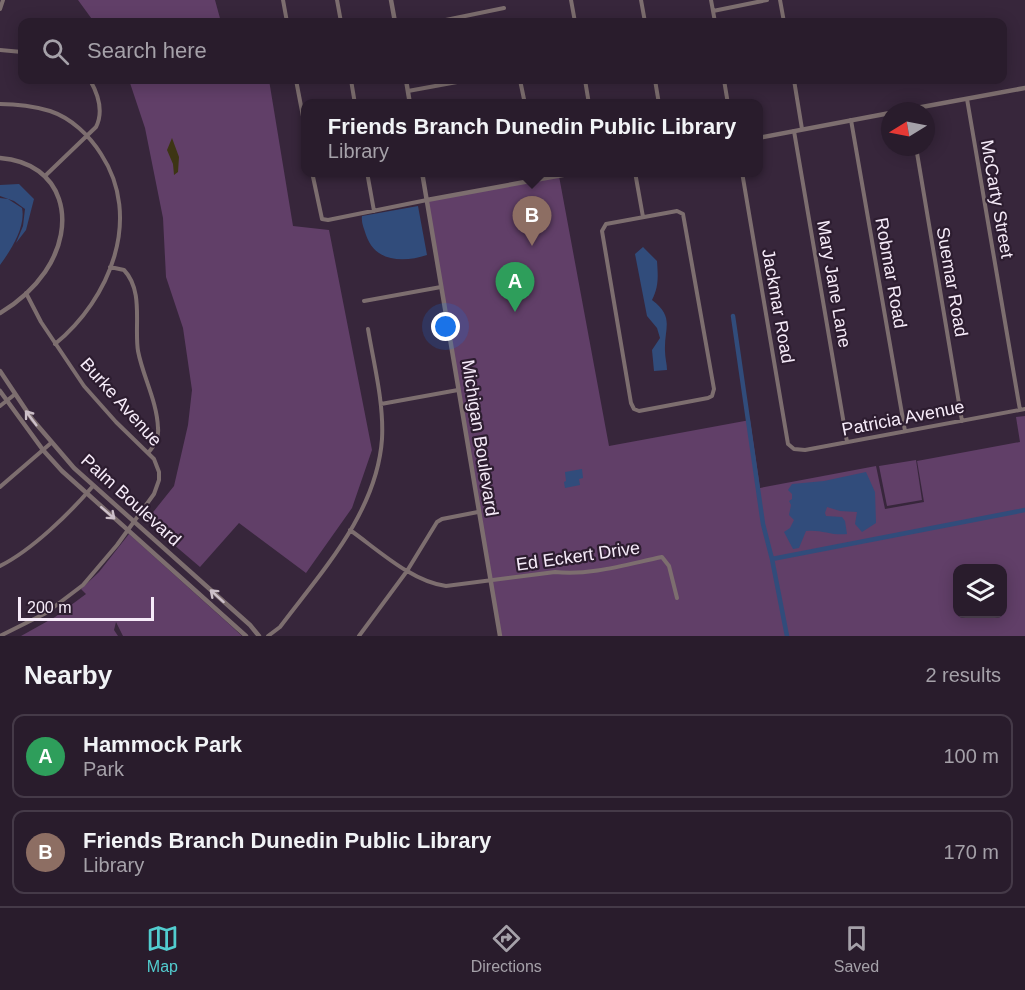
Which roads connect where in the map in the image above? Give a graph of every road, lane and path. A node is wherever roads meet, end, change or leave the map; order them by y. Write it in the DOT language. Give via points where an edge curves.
graph roads {
  1 [pos="3,0"];
  2 [pos="283,0"];
  3 [pos="337,0"];
  4 [pos="391,0"];
  5 [pos="572,0"];
  6 [pos="641,0"];
  7 [pos="711,0"];
  8 [pos="766,0"];
  9 [pos="780,0"];
  10 [pos="504,8"];
  11 [pos="0,9"];
  12 [pos="713,11"];
  13 [pos="286,18"];
  14 [pos="340,18"];
  15 [pos="394,18"];
  16 [pos="455,18"];
  17 [pos="574,18"];
  18 [pos="644,18"];
  19 [pos="714,18"];
  20 [pos="783,18"];
  21 [pos="0,50"];
  22 [pos="18,51"];
  23 [pos="92,84"];
  24 [pos="297,84"];
  25 [pos="352,84"];
  26 [pos="407,84"];
  27 [pos="446,84"];
  28 [pos="521,84"];
  29 [pos="586,84"];
  30 [pos="656,84"];
  31 [pos="725,84"];
  32 [pos="795,84"];
  33 [pos="1024,88"];
  34 [pos="408,91"];
  35 [pos="1025,94"];
  36 [pos="354,99"];
  37 [pos="409,99"];
  38 [pos="524,99"];
  39 [pos="588,99"];
  40 [pos="658,99"];
  41 [pos="727,99"];
  42 [pos="966,99"];
  43 [pos="0,104"];
  44 [pos="935,105"];
  45 [pos="301,106"];
  46 [pos="881,115"];
  47 [pos="851,120"];
  48 [pos="802,129"];
  49 [pos="794,131"];
  50 [pos="87,136"];
  51 [pos="763,137"];
  52 [pos="917,156"];
  53 [pos="0,158"];
  54 [pos="46,175"];
  55 [pos="313,177"];
  56 [pos="368,177"];
  57 [pos="423,177"];
  58 [pos="552,177"];
  59 [pos="636,177"];
  60 [pos="743,177"];
  61 [pos="427,200"];
  62 [pos="374,211"];
  63 [pos="643,217"];
  64 [pos="110,267"];
  65 [pos="441,288"];
  66 [pos="26,293"];
  67 [pos="364,302"];
  68 [pos="0,313"];
  69 [pos="368,329"];
  70 [pos="55,344"];
  71 [pos="0,371"];
  72 [pos="458,390"];
  73 [pos="0,391"];
  74 [pos="14,394"];
  75 [pos="6,401"];
  76 [pos="381,404"];
  77 [pos="0,406"];
  78 [pos="1022,409"];
  79 [pos="962,421"];
  80 [pos="905,431"];
  81 [pos="847,442"];
  82 [pos="51,443"];
  83 [pos="788,444"];
  84 [pos="43,450"];
  85 [pos="148,453"];
  86 [pos="93,486"];
  87 [pos="0,487"];
  88 [pos="86,494"];
  89 [pos="478,512"];
  90 [pos="134,522"];
  91 [pos="128,530"];
  92 [pos="350,530"];
  93 [pos="174,557"];
  94 [pos="167,565"];
  95 [pos="0,566"];
  96 [pos="407,571"];
  97 [pos="490,581"];
  98 [pos="677,598"];
  99 [pos="0,636"];
  100 [pos="246,636"];
  101 [pos="259,636"];
  102 [pos="268,636"];
  103 [pos="359,636"];
  104 [pos="500,636"];
  1 -- 11 [label="street"];
  2 -- 13 [label="street"];
  3 -- 14 [label="street"];
  4 -- 15 [label="street"];
  5 -- 17 [label="street"];
  6 -- 18 [label="street"];
  7 -- 12 [label="street"];
  8 -- 12 [label="street"];
  9 -- 20 [label="street"];
  10 -- 16 [label="street"];
  12 -- 19 [label="street"];
  21 -- 22 [label="street"];
  23 -- 50 [label="street" via="100,120"];
  24 -- 45 [label="street"];
  25 -- 36 [label="street"];
  26 -- 34 [label="street"];
  27 -- 34 [label="street"];
  28 -- 38 [label="street"];
  29 -- 39 [label="street"];
  30 -- 40 [label="street"];
  31 -- 41 [label="street"];
  32 -- 48 [label="street"];
  33 -- 35 [label="street"];
  33 -- 42 [label="street"];
  34 -- 37 [label="street"];
  42 -- 44 [label="street"];
  42 -- 78 [label="street, McCarty Street"];
  43 -- 50 [label="street" via="50,111"];
  46 -- 47 [label="street"];
  47 -- 48 [label="street"];
  47 -- 80 [label="street, Robmar Road"];
  48 -- 49 [label="street"];
  49 -- 51 [label="street"];
  49 -- 81 [label="street, Mary Jane Lane"];
  50 -- 54 [label="street"];
  50 -- 64 [label="street" via="111,170 121,208 120,239"];
  52 -- 79 [label="street, Suemar Road"];
  53 -- 54 [label="street" via="27,164"];
  54 -- 66 [label="street" via="60,201 62,226 47,268"];
  55 -- 62 [label="street" via="322,219"];
  56 -- 62 [label="street"];
  57 -- 61 [label="street, Michigan Boulevard"];
  58 -- 61 [label="street"];
  59 -- 63 [label="street"];
  60 -- 83 [label="street, Jackmar Road"];
  61 -- 62 [label="street"];
  61 -- 65 [label="street, Michigan Boulevard"];
  63 -- 63 [label="street" via="606,224 602,231 631,403 639,411 712,396 714,389 683,214 677,211"];
  64 -- 70 [label="street" via="85,315"];
  64 -- 85 [label="street" via="124,270 134,291 139,354 159,430"];
  65 -- 67 [label="street"];
  65 -- 72 [label="street, Michigan Boulevard"];
  66 -- 68 [label="street"];
  66 -- 70 [label="street, Burke Avenue"];
  69 -- 76 [label="street"];
  70 -- 85 [label="street, Burke Avenue" via="84,386"];
  71 -- 74 [label="street, Palm Boulevard"];
  72 -- 76 [label="street"];
  72 -- 89 [label="street, Michigan Boulevard"];
  73 -- 75 [label="street, Palm Boulevard"];
  74 -- 75 [label="street"];
  82 -- 74 [label="street, Palm Boulevard, one-way"];
  75 -- 77 [label="street"];
  75 -- 84 [label="street, Palm Boulevard"];
  76 -- 92 [label="street" via="382,437 376,475"];
  78 -- 79 [label="street, Patricia Avenue"];
  79 -- 80 [label="street, Patricia Avenue"];
  80 -- 81 [label="street, Patricia Avenue"];
  81 -- 83 [label="street, Patricia Avenue" via="805,450"];
  82 -- 84 [label="street"];
  82 -- 86 [label="street, Palm Boulevard"];
  84 -- 87 [label="street"];
  84 -- 88 [label="street, Palm Boulevard"];
  85 -- 90 [label="street, Burke Avenue" via="157,465 159,480"];
  86 -- 88 [label="street"];
  86 -- 90 [label="street, Palm Boulevard"];
  88 -- 91 [label="street, Palm Boulevard, one-way"];
  88 -- 95 [label="street" via="40,538"];
  89 -- 96 [label="street" via="437,522"];
  89 -- 97 [label="street, Michigan Boulevard"];
  90 -- 91 [label="street, Burke Avenue"];
  90 -- 93 [label="street, Palm Boulevard"];
  91 -- 94 [label="street, Palm Boulevard"];
  91 -- 99 [label="street, Burke Avenue" via="97,571 65,600"];
  92 -- 96 [label="street"];
  92 -- 102 [label="street" via="280,627"];
  93 -- 94 [label="street"];
  101 -- 93 [label="street, Palm Boulevard, one-way"];
  94 -- 100 [label="street, Palm Boulevard"];
  96 -- 97 [label="street" via="435,585"];
  96 -- 103 [label="street"];
  97 -- 98 [label="street, Ed Eckert Drive" via="585,572 662,557 669,566"];
  97 -- 104 [label="street, Michigan Boulevard"];
}
